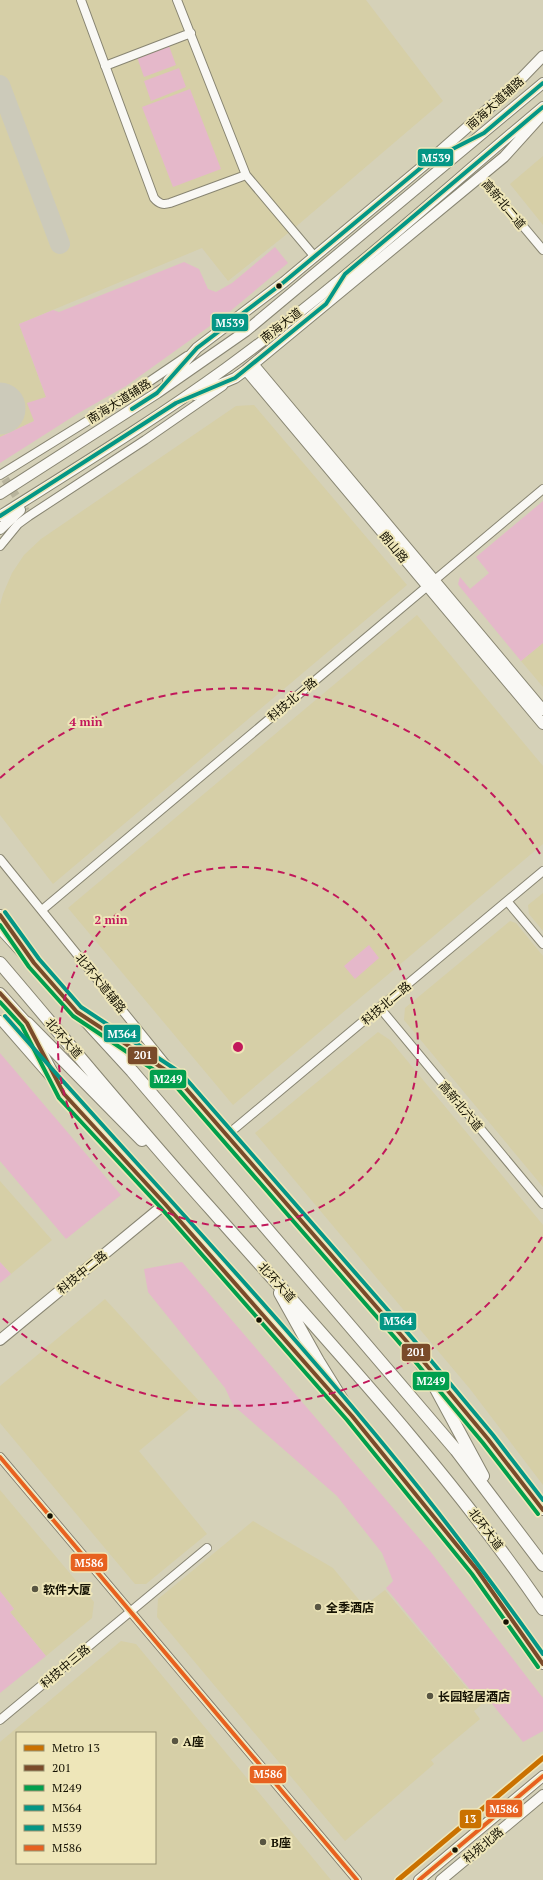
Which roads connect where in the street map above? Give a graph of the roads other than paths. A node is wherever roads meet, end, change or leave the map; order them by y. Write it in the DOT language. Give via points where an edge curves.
graph roads {
  1 [pos="81,0"];
  2 [pos="178,0"];
  3 [pos="190,33"];
  4 [pos="543,56"];
  5 [pos="105,66"];
  6 [pos="534,67"];
  7 [pos="543,83"];
  8 [pos="521,101"];
  9 [pos="543,107"];
  10 [pos="543,113"];
  11 [pos="484,133"];
  12 [pos="429,161"];
  13 [pos="246,175"];
  14 [pos="481,176"];
  15 [pos="543,250"];
  16 [pos="315,257"];
  17 [pos="345,274"];
  18 [pos="326,304"];
  19 [pos="197,348"];
  20 [pos="249,367"];
  21 [pos="235,378"];
  22 [pos="158,393"];
  23 [pos="176,403"];
  24 [pos="42,467"];
  25 [pos="61,478"];
  26 [pos="2,479"];
  27 [pos="543,488"];
  28 [pos="0,494"];
  29 [pos="0,516"];
  30 [pos="0,529"];
  31 [pos="0,546"];
  32 [pos="430,583"];
  33 [pos="543,710"];
  34 [pos="543,724"];
  35 [pos="0,859"];
  36 [pos="543,871"];
  37 [pos="507,901"];
  38 [pos="42,910"];
  39 [pos="0,915"];
  40 [pos="0,927"];
  41 [pos="543,944"];
  42 [pos="0,963"];
  43 [pos="34,963"];
  44 [pos="0,993"];
  45 [pos="380,1008"];
  46 [pos="77,1012"];
  47 [pos="0,1020"];
  48 [pos="27,1024"];
  49 [pos="176,1077"];
  50 [pos="64,1094"];
  51 [pos="227,1135"];
  52 [pos="165,1204"];
  53 [pos="543,1204"];
  54 [pos="210,1208"];
  55 [pos="262,1264"];
  56 [pos="0,1340"];
  57 [pos="408,1343"];
  58 [pos="352,1416"];
  59 [pos="0,1457"];
  60 [pos="543,1510"];
  61 [pos="505,1513"];
  62 [pos="207,1548"];
  63 [pos="541,1562"];
  64 [pos="543,1609"];
  65 [pos="130,1611"];
  66 [pos="543,1664"];
  67 [pos="0,1720"];
  68 [pos="543,1776"];
  69 [pos="543,1795"];
  70 [pos="357,1880"];
  71 [pos="418,1880"];
  72 [pos="441,1880"];
  1 -- 5 [label="street"];
  2 -- 3 [label="street"];
  3 -- 5 [label="street"];
  3 -- 13 [label="street"];
  4 -- 6 [label="main road, 南海大道辅路"];
  5 -- 13 [label="street" via="158,203 164,205"];
  6 -- 8 [label="main road"];
  6 -- 12 [label="main road, 南海大道辅路"];
  7 -- 8 [label="main road, 南海大道"];
  8 -- 11 [label="main road, 南海大道"];
  9 -- 17 [label="main road, 南海大道"];
  10 -- 14 [label="main road" via="511,150"];
  11 -- 12 [label="main road"];
  11 -- 22 [label="main road, 南海大道" via="278,305"];
  12 -- 16 [label="main road, 南海大道辅路"];
  13 -- 16 [label="street"];
  14 -- 15 [label="street, 高新北二道"];
  14 -- 18 [label="main road"];
  16 -- 19 [label="main road, 南海大道辅路"];
  17 -- 18 [label="main road"];
  17 -- 23 [label="main road, 南海大道" via="267,337"];
  18 -- 20 [label="main road"];
  19 -- 22 [label="main road, 南海大道"];
  19 -- 26 [label="street, 南海大道辅路"];
  20 -- 21 [label="main road"];
  20 -- 32 [label="main road, 朗山路"];
  21 -- 23 [label="main road"];
  21 -- 31 [label="street" via="145,440 27,513"];
  22 -- 24 [label="main road, 南海大道"];
  23 -- 25 [label="main road, 南海大道"];
  24 -- 26 [label="main road"];
  24 -- 28 [label="main road, 南海大道"];
  25 -- 29 [label="main road, 南海大道"];
  25 -- 30 [label="main road" via="19,510"];
  27 -- 32 [label="street, 科技北一路"];
  32 -- 33 [label="main road, 朗山路"];
  32 -- 34 [label="main road, 朗山路"];
  32 -- 38 [label="street, 科技北一路"];
  35 -- 38 [label="street, 北环大道辅路"];
  36 -- 37 [label="street, 科技北二路"];
  37 -- 41 [label="street"];
  37 -- 45 [label="street, 科技北二路"];
  38 -- 49 [label="street, 北环大道辅路"];
  39 -- 43 [label="main road"];
  40 -- 43 [label="highway, 北环大道"];
  42 -- 54 [label="highway, 北环大道"];
  43 -- 46 [label="highway, 北环大道"];
  44 -- 48 [label="main road"];
  45 -- 51 [label="street, 科技北二路"];
  45 -- 53 [label="street, 高新北六道"];
  46 -- 49 [label="main road"];
  46 -- 61 [label="highway, 北环大道" via="188,1136 456,1450"];
  47 -- 50 [label="street"];
  48 -- 50 [label="main road"];
  48 -- 54 [label="highway"];
  49 -- 51 [label="main road, 北环大道辅路"];
  50 -- 52 [label="main road"];
  51 -- 57 [label="main road, 北环大道辅路"];
  52 -- 56 [label="main road, 科技中二路"];
  52 -- 58 [label="main road"];
  54 -- 55 [label="highway, 北环大道"];
  55 -- 58 [label="highway"];
  55 -- 64 [label="highway, 北环大道" via="420,1445"];
  57 -- 60 [label="main road, 北环大道辅路"];
  57 -- 61 [label="highway" via="428,1374"];
  58 -- 66 [label="main road" via="477,1570"];
  59 -- 65 [label="street"];
  61 -- 63 [label="highway, 北环大道"];
  62 -- 65 [label="street, 科技中三路"];
  65 -- 67 [label="street, 科技中三路"];
  65 -- 70 [label="street"];
  68 -- 71 [label="main road, 科苑北路"];
  69 -- 72 [label="main road, 科苑北路"];
}
